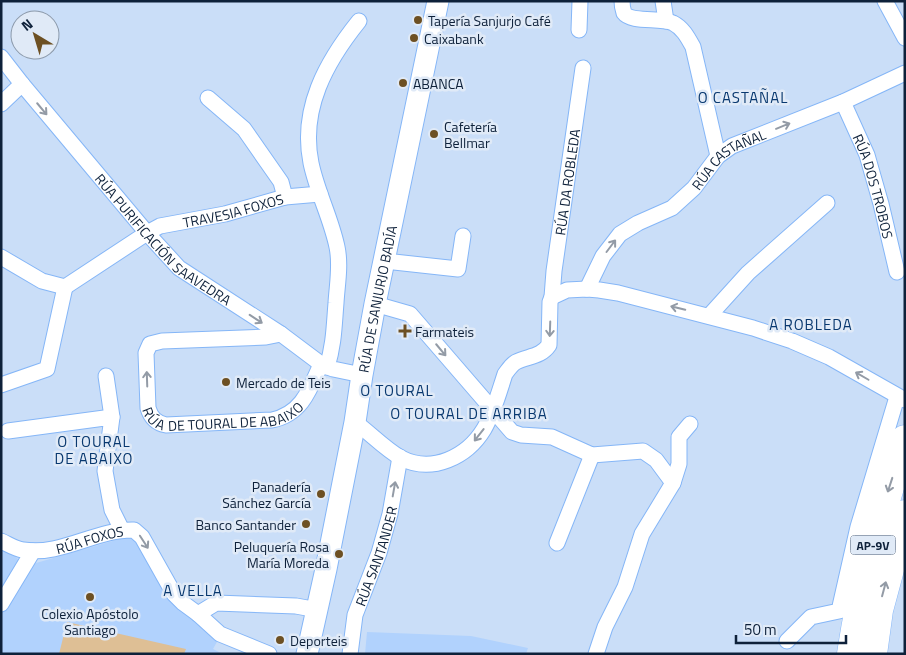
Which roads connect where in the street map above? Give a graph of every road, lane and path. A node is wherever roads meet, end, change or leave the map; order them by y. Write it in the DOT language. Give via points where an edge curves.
graph roads {
  1 [pos="438,1"];
  2 [pos="580,1"];
  3 [pos="622,1"];
  4 [pos="663,1"];
  5 [pos="885,1"];
  6 [pos="359,21"];
  7 [pos="666,21"];
  8 [pos="579,30"];
  9 [pos="905,38"];
  10 [pos="1,57"];
  11 [pos="583,68"];
  12 [pos="905,73"];
  13 [pos="22,84"];
  14 [pos="208,98"];
  15 [pos="843,102"];
  16 [pos="1,104"];
  17 [pos="718,156"];
  18 [pos="320,194"];
  19 [pos="285,197"];
  20 [pos="827,203"];
  21 [pos="147,233"];
  22 [pos="463,236"];
  23 [pos="1,257"];
  24 [pos="385,261"];
  25 [pos="897,272"];
  26 [pos="65,287"];
  27 [pos="587,289"];
  28 [pos="552,297"];
  29 [pos="375,304"];
  30 [pos="709,316"];
  31 [pos="281,334"];
  32 [pos="324,365"];
  33 [pos="362,375"];
  34 [pos="106,376"];
  35 [pos="1,385"];
  36 [pos="901,398"];
  37 [pos="492,410"];
  38 [pos="112,417"];
  39 [pos="355,422"];
  40 [pos="690,424"];
  41 [pos="8,431"];
  42 [pos="905,439"];
  43 [pos="592,455"];
  44 [pos="400,457"];
  45 [pos="673,483"];
  46 [pos="905,514"];
  47 [pos="122,530"];
  48 [pos="1,541"];
  49 [pos="557,543"];
  50 [pos="34,551"];
  51 [pos="1,604"];
  52 [pos="318,610"];
  53 [pos="198,614"];
  54 [pos="787,641"];
  55 [pos="269,654"];
  56 [pos="307,654"];
  57 [pos="350,654"];
  58 [pos="596,654"];
  59 [pos="851,654"];
  60 [pos="873,654"];
  1 -- 24 [label="main road, RÚA DE SANJURJO BADÍA"];
  2 -- 8 [label="street"];
  3 -- 7 [label="street" via="624,12 629,17"];
  4 -- 7 [label="street"];
  5 -- 9 [label="street"];
  6 -- 18 [label="street" via="334,54 318,87 308,126 312,164"];
  7 -- 17 [label="street" via="685,33 693,47"];
  10 -- 13 [label="street, RÚA PURIFICACIÓN SAAVEDRA"];
  11 -- 28 [label="street, RÚA DA ROBLEDA"];
  12 -- 15 [label="street, RÚA CASTAÑAL"];
  13 -- 16 [label="street"];
  13 -- 21 [label="street, RÚA PURIFICACIÓN SAAVEDRA, one-way"];
  14 -- 19 [label="street" via="244,129 281,182"];
  17 -- 15 [label="street, RÚA CASTAÑAL, one-way" via="732,146"];
  15 -- 25 [label="street, RÚA DOS TROBOS" via="867,155"];
  27 -- 17 [label="street, RÚA CASTAÑAL, one-way" via="620,234 672,208 694,188"];
  18 -- 19 [label="street, TRAVESIA FOXOS"];
  18 -- 32 [label="street" via="337,248 339,273 333,346"];
  19 -- 21 [label="street, TRAVESIA FOXOS" via="225,214 160,226"];
  20 -- 30 [label="street" via="748,273"];
  21 -- 26 [label="street, TRAVESIA FOXOS"];
  21 -- 31 [label="street, RÚA PURIFICACIÓN SAAVEDRA, one-way" via="179,268"];
  22 -- 24 [label="street" via="458,269"];
  23 -- 26 [label="street" via="42,281"];
  24 -- 29 [label="main road, RÚA DE SANJURJO BADÍA"];
  26 -- 35 [label="street" via="47,369"];
  27 -- 28 [label="street" via="567,290"];
  30 -- 27 [label="street, one-way" via="618,293"];
  28 -- 37 [label="street, RÚA DA ROBLEDA, one-way" via="549,345 540,354 510,367"];
  29 -- 33 [label="main road, RÚA DE SANJURJO BADÍA"];
  29 -- 37 [label="street, one-way" via="410,314"];
  36 -- 30 [label="street, one-way" via="792,340"];
  31 -- 32 [label="street, RÚA PURIFICACIÓN SAAVEDRA"];
  32 -- 31 [label="street, RÚA DE TOURAL DE ABAIXO, one-way" via="300,405 283,418 166,425 149,414 146,353 150,344"];
  32 -- 33 [label="street, RÚA PURIFICACIÓN SAAVEDRA"];
  33 -- 39 [label="main road, RÚA DE SANJURJO BADÍA"];
  34 -- 38 [label="street"];
  36 -- 54 [label="street" via="858,527 839,611 812,616"];
  37 -- 43 [label="street" via="512,432 552,437"];
  37 -- 44 [label="street, RÚA DA ROBLEDA, one-way" via="476,440 456,457 433,464 419,464"];
  38 -- 41 [label="street"];
  38 -- 47 [label="street" via="106,471 112,510"];
  39 -- 44 [label="street, RÚA DA ROBLEDA"];
  39 -- 52 [label="main road, RÚA DE SANJURJO BADÍA"];
  40 -- 45 [label="street" via="679,437 678,464"];
  42 -- 59 [label="highway, AP-9V, one-way" via="880,517"];
  43 -- 45 [label="street" via="643,451 656,460"];
  43 -- 49 [label="street"];
  57 -- 44 [label="street, RÚA SANTANDER, one-way" via="355,615 379,553"];
  45 -- 58 [label="street" via="642,534 625,587"];
  60 -- 46 [label="highway, AP-9V, one-way" via="879,610"];
  47 -- 50 [label="street, RÚA FOXOS"];
  47 -- 53 [label="street, RÚA FOXOS, one-way" via="134,530 142,537 174,594"];
  48 -- 50 [label="street, RÚA FOXOS" via="20,550"];
  50 -- 51 [label="street"];
  52 -- 53 [label="street" via="216,603"];
  52 -- 56 [label="main road, RÚA DE SANJURJO BADÍA"];
  53 -- 55 [label="street, RÚA FOXOS" via="220,634"];
}
